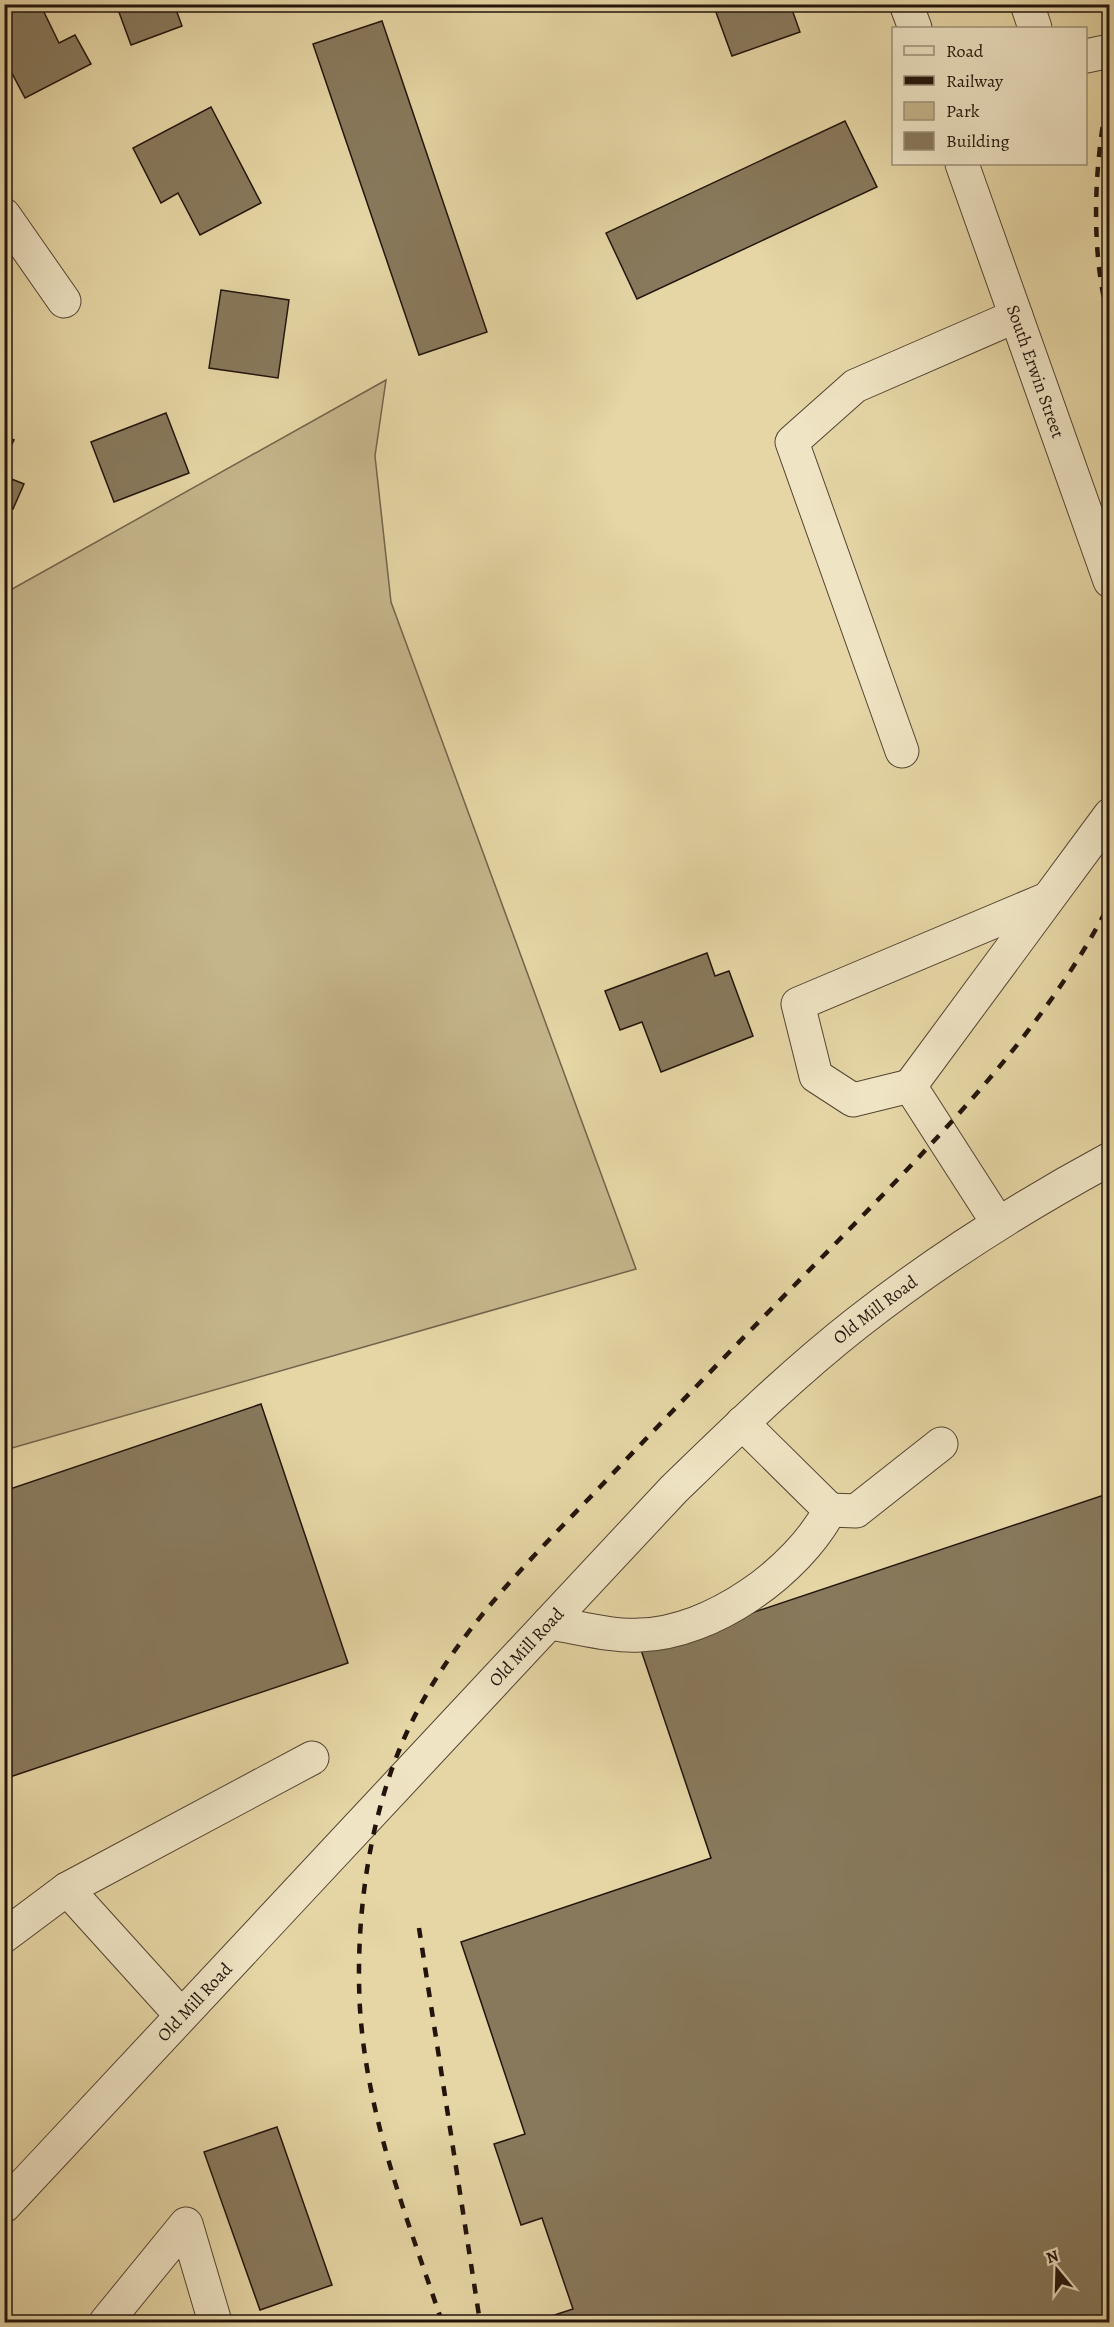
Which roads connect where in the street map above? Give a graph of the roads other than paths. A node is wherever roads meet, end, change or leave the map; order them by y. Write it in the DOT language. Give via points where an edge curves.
graph roads {
  1 [pos="906,4"];
  2 [pos="1027,4"];
  3 [pos="915,27"];
  4 [pos="1035,27"];
  5 [pos="1110,51"];
  6 [pos="1087,56"];
  7 [pos="962,165"];
  8 [pos="4,215"];
  9 [pos="64,301"];
  10 [pos="1016,316"];
  11 [pos="1110,581"];
  12 [pos="902,751"];
  13 [pos="1110,815"];
  14 [pos="1047,899"];
  15 [pos="910,1086"];
  16 [pos="1110,1159"];
  17 [pos="998,1223"];
  18 [pos="742,1423"];
  19 [pos="941,1444"];
  20 [pos="830,1510"];
  21 [pos="549,1623"];
  22 [pos="312,1758"];
  23 [pos="67,1889"];
  24 [pos="4,1936"];
  25 [pos="181,2015"];
  26 [pos="4,2206"];
  27 [pos="106,2322"];
  28 [pos="215,2322"];
  1 -- 3 [label="street"];
  2 -- 4 [label="street"];
  5 -- 6 [label="street"];
  7 -- 10 [label="street, South Erwin Street"];
  8 -- 9 [label="street"];
  10 -- 11 [label="street, South Erwin Street"];
  10 -- 12 [label="street" via="855,386 792,442"];
  13 -- 14 [label="street"];
  14 -- 15 [label="street"];
  14 -- 15 [label="street" via="798,1004 816,1076 853,1100"];
  15 -- 17 [label="street"];
  16 -- 17 [label="street, Old Mill Road"];
  17 -- 18 [label="street, Old Mill Road" via="855,1324"];
  18 -- 20 [label="street"];
  18 -- 21 [label="street, Old Mill Road" via="674,1489"];
  19 -- 20 [label="street" via="856,1511"];
  20 -- 21 [label="street" via="802,1549 744,1600 705,1620 640,1635"];
  21 -- 25 [label="street, Old Mill Road"];
  22 -- 23 [label="street"];
  23 -- 24 [label="street"];
  23 -- 25 [label="street"];
  25 -- 26 [label="street, Old Mill Road"];
  27 -- 28 [label="street" via="186,2224"];
}
